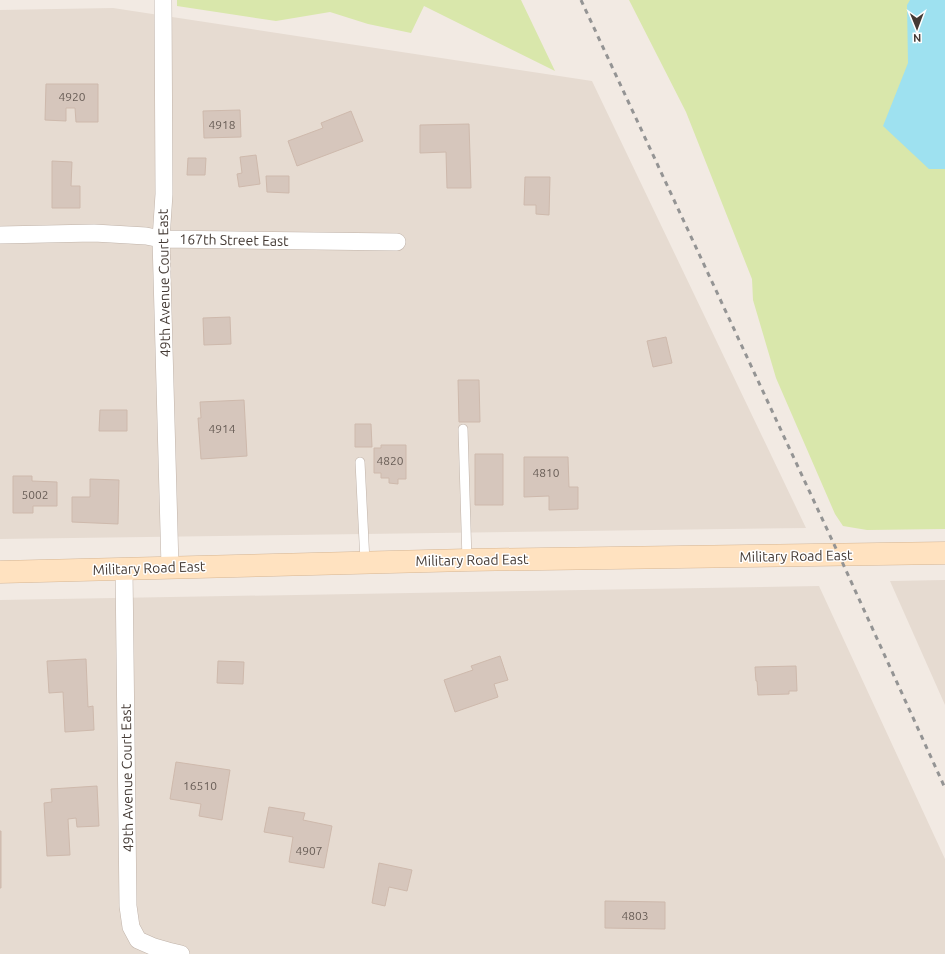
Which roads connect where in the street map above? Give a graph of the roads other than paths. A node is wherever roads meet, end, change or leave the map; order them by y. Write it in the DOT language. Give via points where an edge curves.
graph roads {
  1 [pos="163,0"];
  2 [pos="0,235"];
  3 [pos="161,239"];
  4 [pos="397,242"];
  5 [pos="463,429"];
  6 [pos="360,462"];
  7 [pos="945,553"];
  8 [pos="467,560"];
  9 [pos="364,562"];
  10 [pos="170,567"];
  11 [pos="124,569"];
  12 [pos="0,572"];
  13 [pos="181,954"];
  1 -- 3 [label="street, 49th Avenue Court East" via="164,194"];
  2 -- 3 [label="street, 167th Street East" via="94,233"];
  3 -- 4 [label="street, 167th Street East"];
  3 -- 10 [label="street, 49th Avenue Court East"];
  5 -- 8 [label="lane"];
  6 -- 9 [label="lane"];
  7 -- 8 [label="street, Military Road East"];
  8 -- 9 [label="street, Military Road East"];
  9 -- 10 [label="street, Military Road East"];
  10 -- 11 [label="street, Military Road East"];
  11 -- 12 [label="street, Military Road East"];
  11 -- 13 [label="street, 49th Avenue Court East" via="129,913 138,940"];
}
